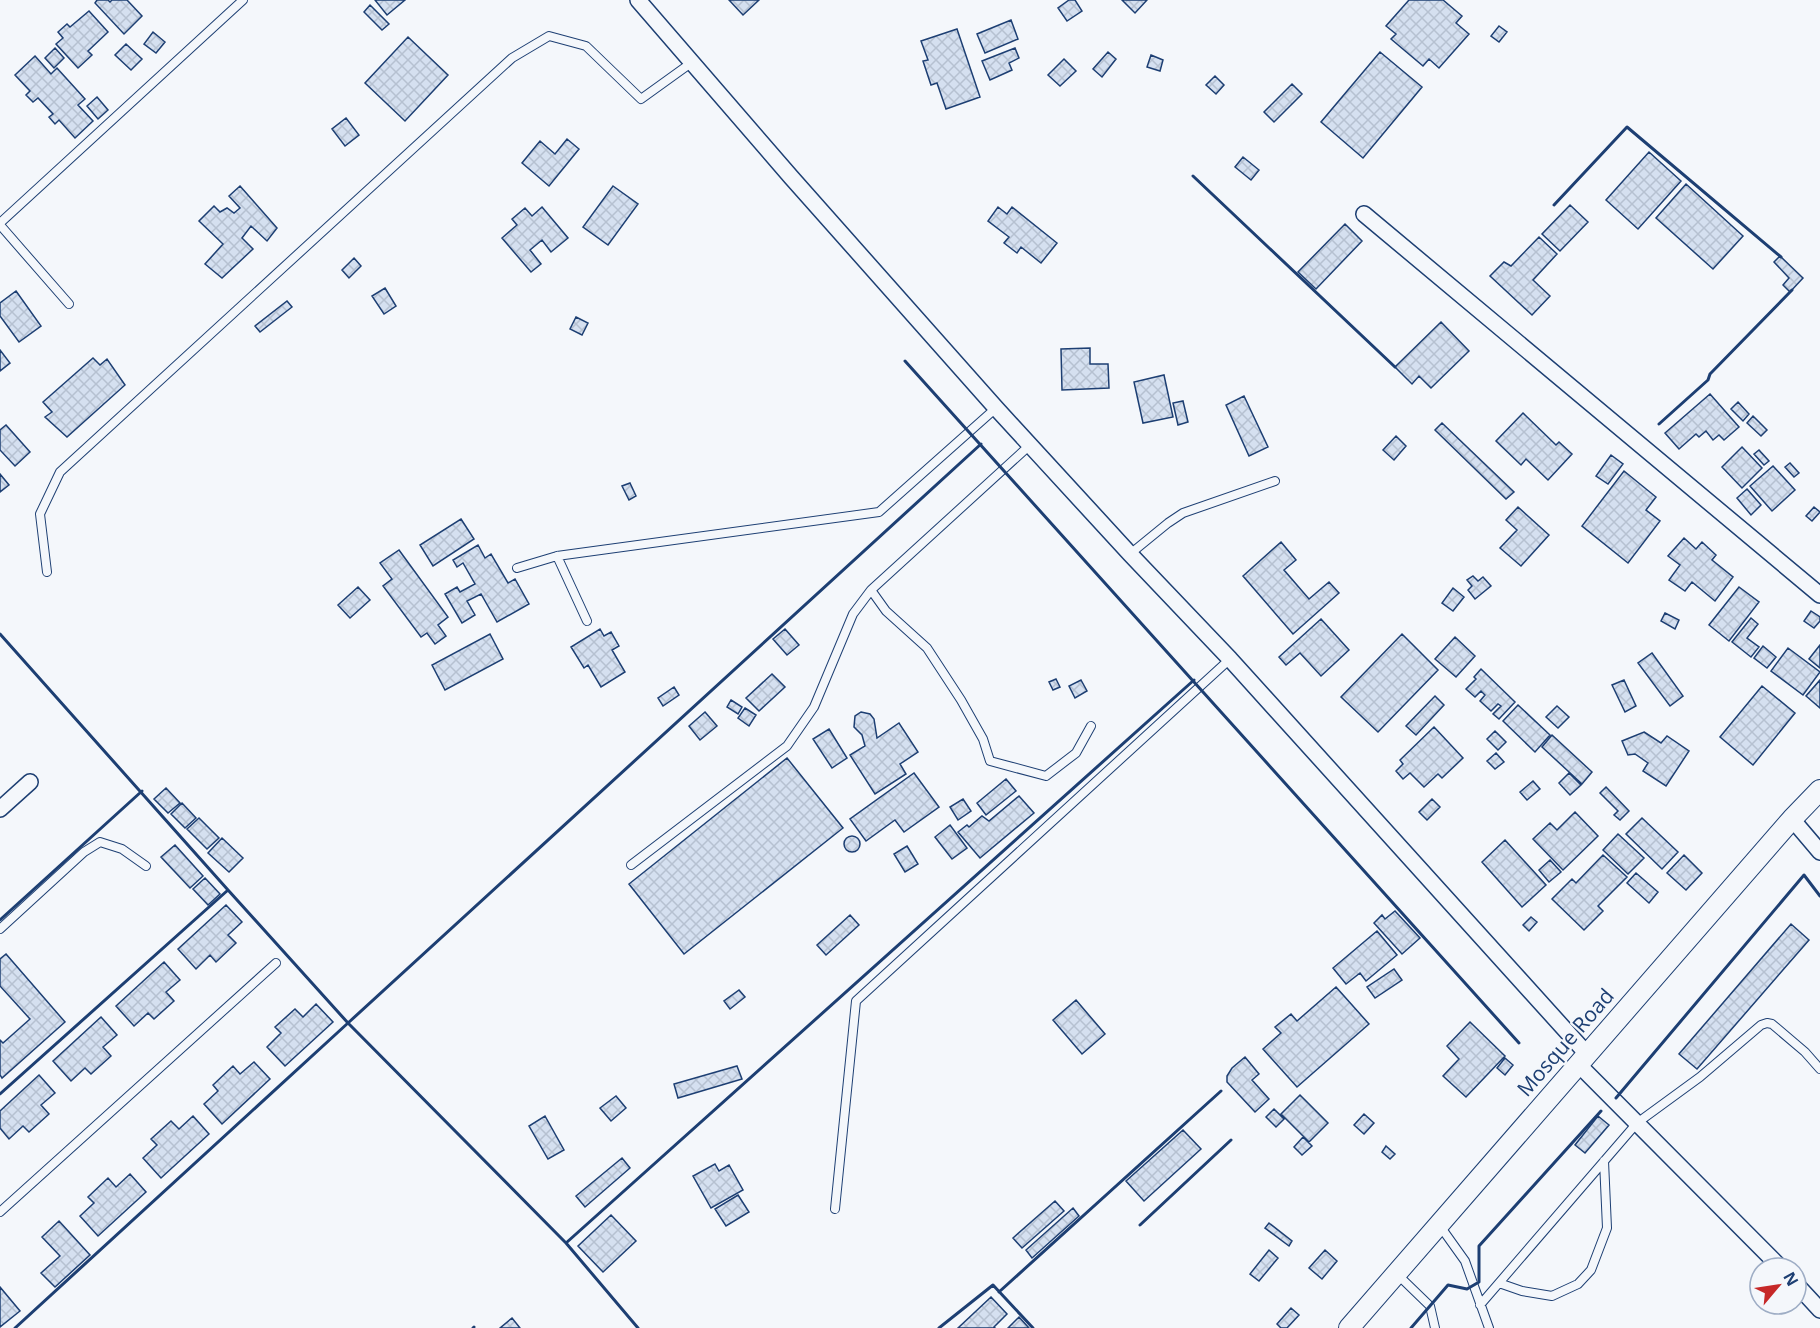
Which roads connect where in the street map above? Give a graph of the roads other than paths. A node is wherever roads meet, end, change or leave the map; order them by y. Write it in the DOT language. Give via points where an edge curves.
graph roads {
  1 [pos="243,0"];
  2 [pos="638,0"];
  3 [pos="691,63"];
  4 [pos="1364,214"];
  5 [pos="0,224"];
  6 [pos="69,304"];
  7 [pos="996,408"];
  8 [pos="1030,445"];
  9 [pos="1275,480"];
  10 [pos="1130,554"];
  11 [pos="557,556"];
  12 [pos="517,568"];
  13 [pos="47,572"];
  14 [pos="871,590"];
  15 [pos="1820,595"];
  16 [pos="587,621"];
  17 [pos="1230,659"];
  18 [pos="1091,726"];
  19 [pos="30,782"];
  20 [pos="1820,790"];
  21 [pos="0,809"];
  22 [pos="1792,819"];
  23 [pos="1820,852"];
  24 [pos="631,865"];
  25 [pos="146,866"];
  26 [pos="0,928"];
  27 [pos="276,963"];
  28 [pos="1583,1059"];
  29 [pos="1820,1068"];
  30 [pos="1637,1123"];
  31 [pos="1604,1161"];
  32 [pos="835,1209"];
  33 [pos="0,1212"];
  34 [pos="1439,1225"];
  35 [pos="1769,1256"];
  36 [pos="1397,1273"];
  37 [pos="1499,1283"];
  38 [pos="1808,1297"];
  39 [pos="1480,1305"];
  40 [pos="1820,1310"];
  41 [pos="1349,1328"];
  42 [pos="1435,1328"];
  43 [pos="1489,1328"];
  1 -- 5 [label="lane"];
  2 -- 3 [label="street"];
  3 -- 7 [label="street"];
  3 -- 13 [label="lane" via="641,99 586,46 549,36 512,58 60,472 39,514"];
  4 -- 15 [label="street"];
  5 -- 6 [label="lane"];
  7 -- 8 [label="street"];
  7 -- 11 [label="lane" via="879,512"];
  8 -- 10 [label="street"];
  8 -- 14 [label="lane"];
  9 -- 10 [label="lane" via="1183,513"];
  10 -- 17 [label="street"];
  11 -- 12 [label="lane"];
  11 -- 16 [label="lane"];
  14 -- 18 [label="lane" via="886,611 927,648 983,739 990,761 1046,776 1076,753"];
  14 -- 24 [label="lane" via="853,614 814,707 787,746"];
  17 -- 28 [label="street"];
  17 -- 32 [label="lane" via="856,1001"];
  19 -- 21 [label="street"];
  20 -- 22 [label="street, Mosque Road"];
  22 -- 23 [label="street"];
  22 -- 28 [label="street, Mosque Road"];
  25 -- 26 [label="lane" via="122,849 100,842"];
  27 -- 33 [label="lane"];
  28 -- 30 [label="street"];
  28 -- 34 [label="street, Mosque Road"];
  29 -- 30 [label="lane" via="1767,1023"];
  30 -- 31 [label="lane"];
  30 -- 35 [label="street"];
  31 -- 37 [label="lane"];
  31 -- 37 [label="lane" via="1607,1228 1591,1270 1578,1284 1552,1296"];
  34 -- 36 [label="street, Mosque Road"];
  34 -- 39 [label="lane" via="1466,1261"];
  36 -- 41 [label="street, Mosque Road"];
  36 -- 42 [label="lane" via="1430,1306"];
  37 -- 39 [label="lane"];
  38 -- 40 [label="street"];
  39 -- 43 [label="lane"];
}
